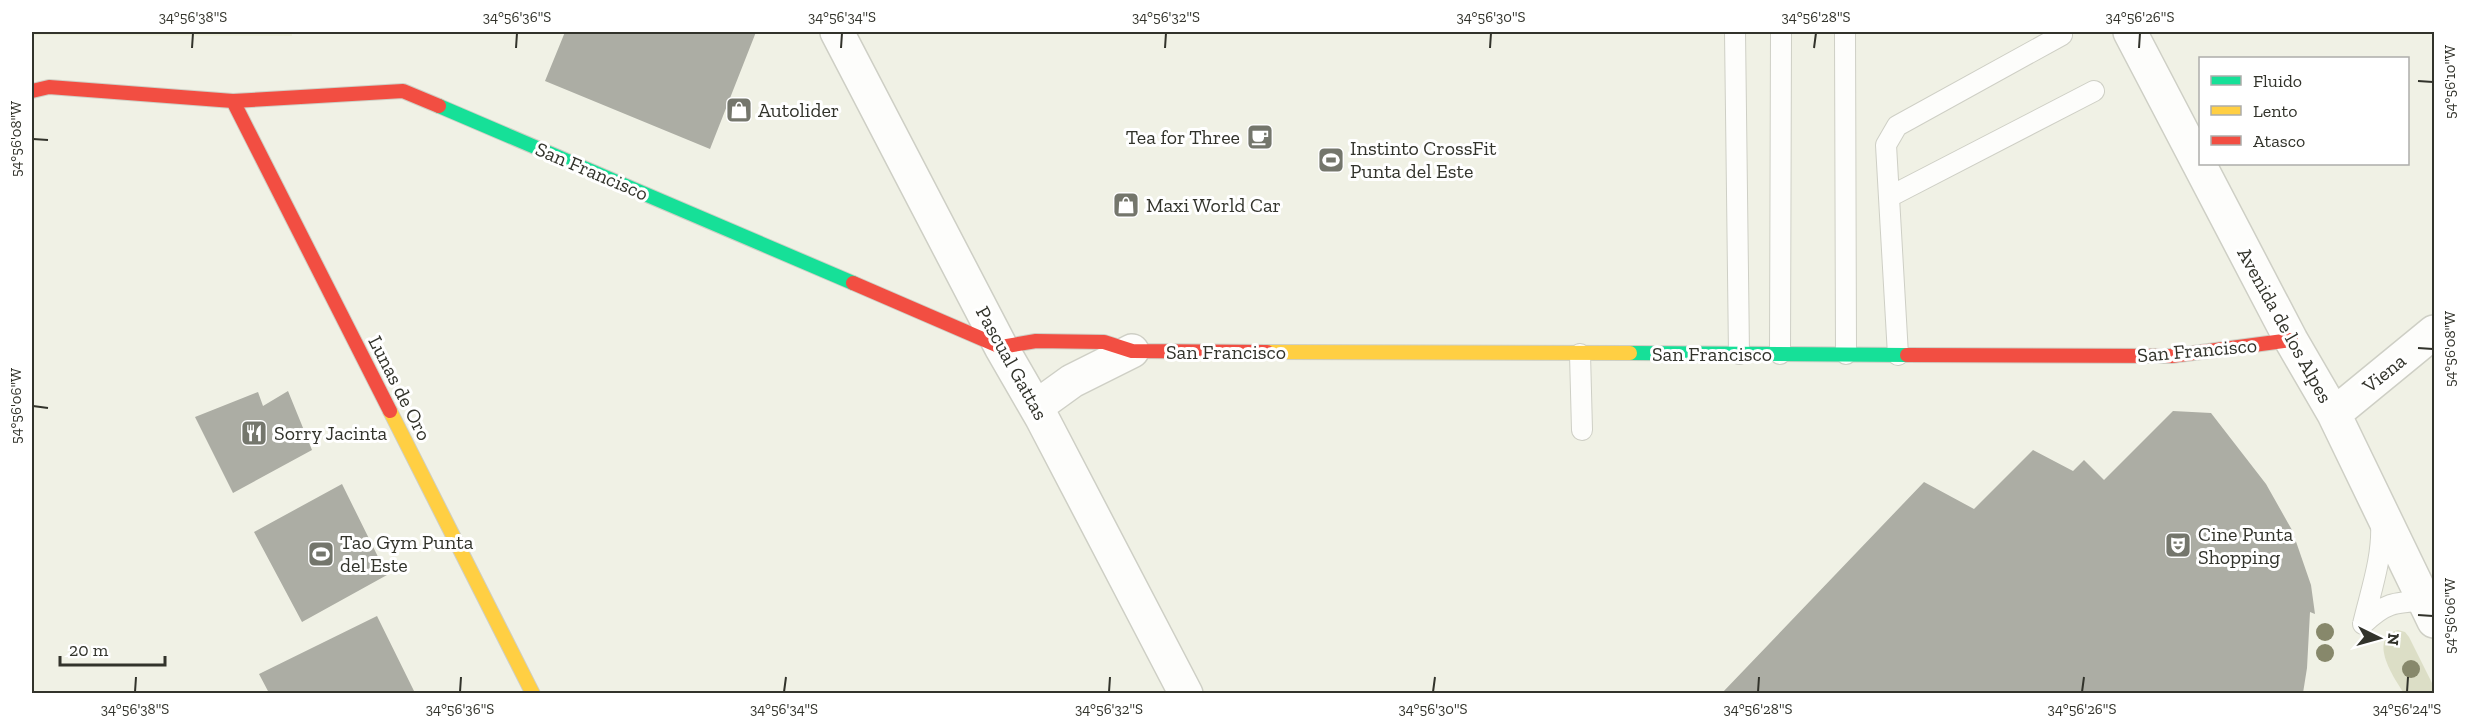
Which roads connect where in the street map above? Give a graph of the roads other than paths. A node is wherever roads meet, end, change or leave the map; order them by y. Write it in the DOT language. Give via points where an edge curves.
graph roads {
  1 [pos="837,32"];
  2 [pos="1736,32"];
  3 [pos="1782,32"];
  4 [pos="1845,32"];
  5 [pos="2130,32"];
  6 [pos="2062,35"];
  7 [pos="32,91"];
  8 [pos="2094,91"];
  9 [pos="233,101"];
  10 [pos="2199,164"];
  11 [pos="2200,165"];
  12 [pos="1889,197"];
  13 [pos="2434,332"];
  14 [pos="2291,340"];
  15 [pos="1001,347"];
  16 [pos="1132,351"];
  17 [pos="1580,354"];
  18 [pos="1739,354"];
  19 [pos="1780,354"];
  20 [pos="1846,354"];
  21 [pos="1898,355"];
  22 [pos="1036,407"];
  23 [pos="2334,414"];
  24 [pos="1582,430"];
  25 [pos="2381,513"];
  26 [pos="2429,611"];
  27 [pos="533,693"];
  28 [pos="1186,693"];
  1 -- 15 [label="street, Pascual Gattas"];
  2 -- 18 [label="lane"];
  3 -- 19 [label="lane"];
  4 -- 20 [label="lane"];
  5 -- 10 [label="street, Avenida de los Alpes"];
  6 -- 12 [label="lane" via="1897,126 1886,145"];
  7 -- 9 [label="street, San Francisco" via="49,87"];
  8 -- 12 [label="lane"];
  9 -- 15 [label="street, San Francisco" via="403,91"];
  9 -- 27 [label="street, Lunas de Oro"];
  11 -- 14 [label="street, Avenida de los Alpes"];
  12 -- 21 [label="lane"];
  13 -- 23 [label="street, Viena"];
  14 -- 21 [label="street, San Francisco" via="2171,356"];
  14 -- 23 [label="street, Avenida de los Alpes"];
  15 -- 16 [label="street, San Francisco" via="1036,341 1104,342"];
  15 -- 22 [label="street, Pascual Gattas"];
  16 -- 17 [label="street, San Francisco"];
  16 -- 22 [label="street, San Francisco" via="1072,381"];
  17 -- 18 [label="street, San Francisco"];
  17 -- 24 [label="lane"];
  18 -- 19 [label="street, San Francisco"];
  19 -- 20 [label="street, San Francisco"];
  20 -- 21 [label="street, San Francisco"];
  22 -- 28 [label="street, Pascual Gattas"];
  23 -- 25 [label="street, Avenida de los Alpes"];
  25 -- 26 [label="street, Avenida de los Alpes"];
  25 -- 26 [label="lane" via="2381,548 2363,624 2389,603"];
}
